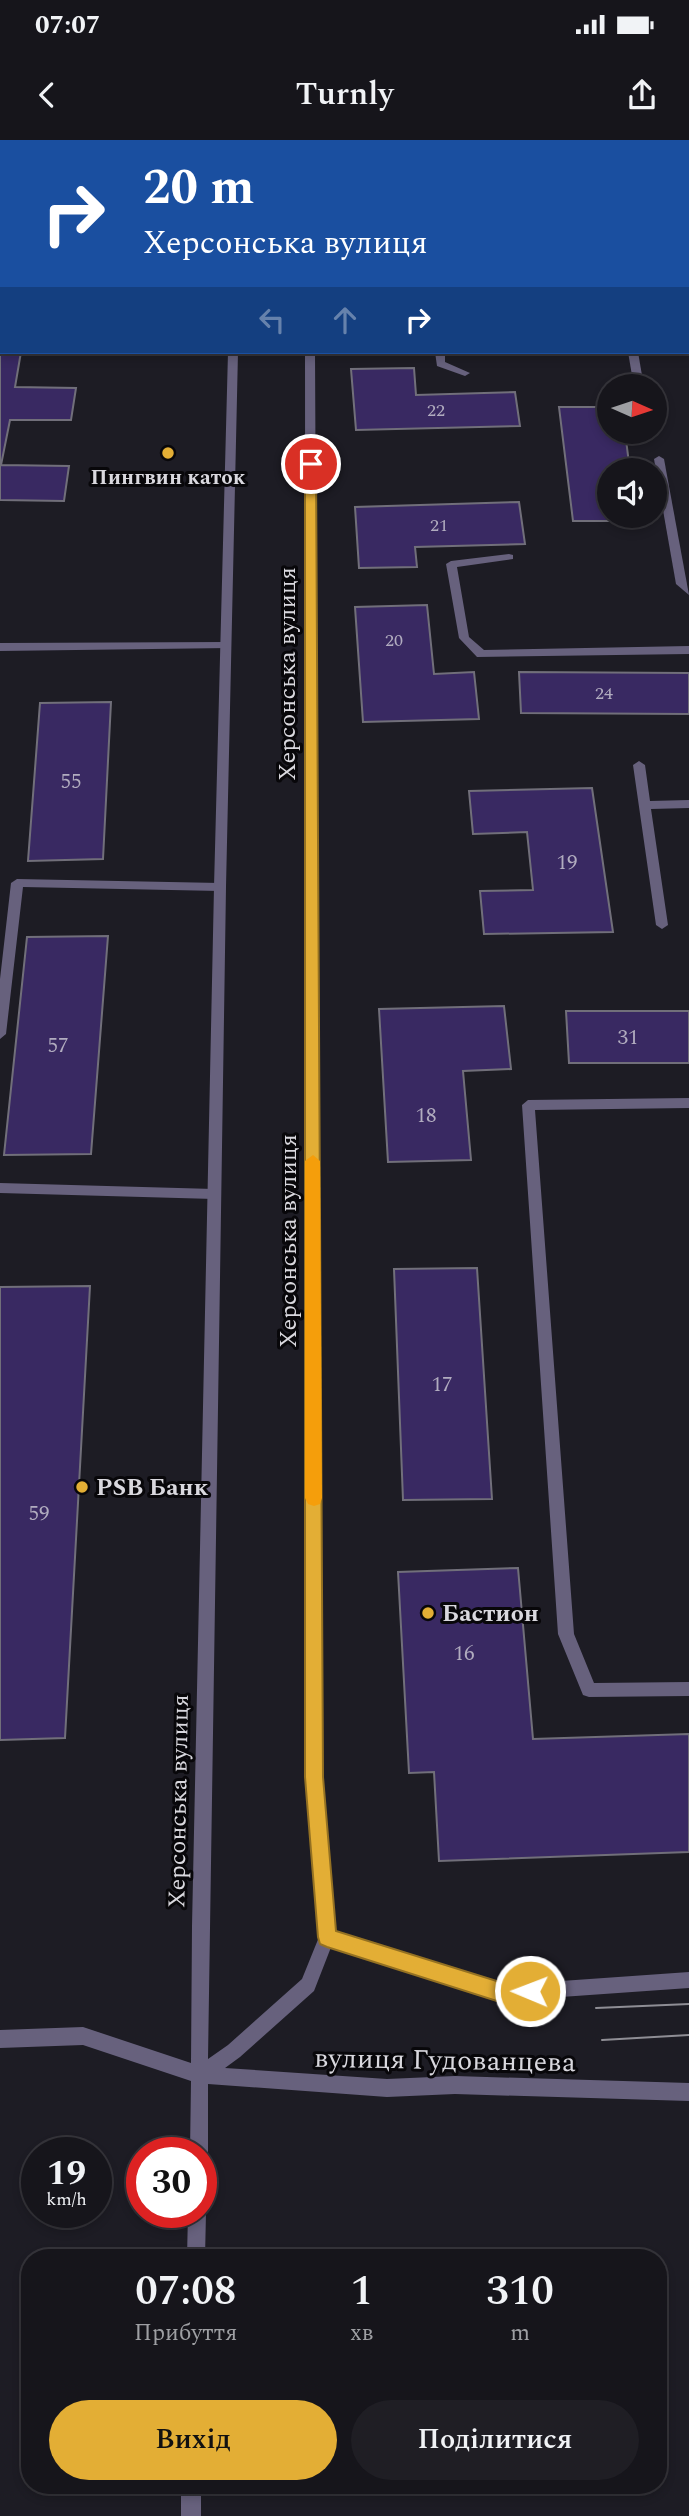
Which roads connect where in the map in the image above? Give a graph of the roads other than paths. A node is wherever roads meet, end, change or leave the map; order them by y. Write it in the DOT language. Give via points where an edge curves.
graph roads {
  1 [pos="233,354"];
  2 [pos="310,354"];
  3 [pos="440,354"];
  4 [pos="633,354"];
  5 [pos="465,373"];
  6 [pos="637,374"];
  7 [pos="667,504"];
  8 [pos="509,557"];
  9 [pos="689,592"];
  10 [pos="225,646"];
  11 [pos="0,647"];
  12 [pos="689,650"];
  13 [pos="639,765"];
  14 [pos="689,804"];
  15 [pos="645,805"];
  16 [pos="220,887"];
  17 [pos="662,925"];
  18 [pos="0,1034"];
  19 [pos="689,1103"];
  20 [pos="0,1188"];
  21 [pos="214,1195"];
  22 [pos="689,1689"];
  23 [pos="327,1937"];
  24 [pos="689,1980"];
  25 [pos="0,2039"];
  26 [pos="200,2075"];
  27 [pos="689,2092"];
  28 [pos="199,2137"];
  29 [pos="197,2228"];
  30 [pos="196,2249"];
  31 [pos="191,2494"];
  32 [pos="191,2516"];
  1 -- 10 [label="street, Херсонська вулиця"];
  2 -- 23 [label="street, Херсонська вулиця" via="314,1777"];
  3 -- 5 [label="street" via="440,364"];
  4 -- 6 [label="street"];
  7 -- 9 [label="street" via="681,584"];
  8 -- 12 [label="street" via="451,564 464,638 481,654"];
  10 -- 11 [label="street"];
  10 -- 16 [label="street, Херсонська вулиця"];
  13 -- 15 [label="street"];
  14 -- 15 [label="street"];
  15 -- 17 [label="street"];
  16 -- 18 [label="street" via="17,883"];
  16 -- 21 [label="street, Херсонська вулиця"];
  19 -- 22 [label="street" via="528,1105 566,1634 589,1690"];
  20 -- 21 [label="street"];
  21 -- 26 [label="street, Херсонська вулиця"];
  23 -- 24 [label="street" via="503,1993"];
  23 -- 26 [label="street, Херсонська вулиця" via="308,1985"];
  25 -- 26 [label="street, вулиця Гудованцева" via="83,2036"];
  26 -- 27 [label="street, вулиця Гудованцева" via="387,2088 456,2085"];
  26 -- 28 [label="street, Херсонська вулиця"];
  29 -- 30 [label="street"];
  31 -- 32 [label="street"];
}
